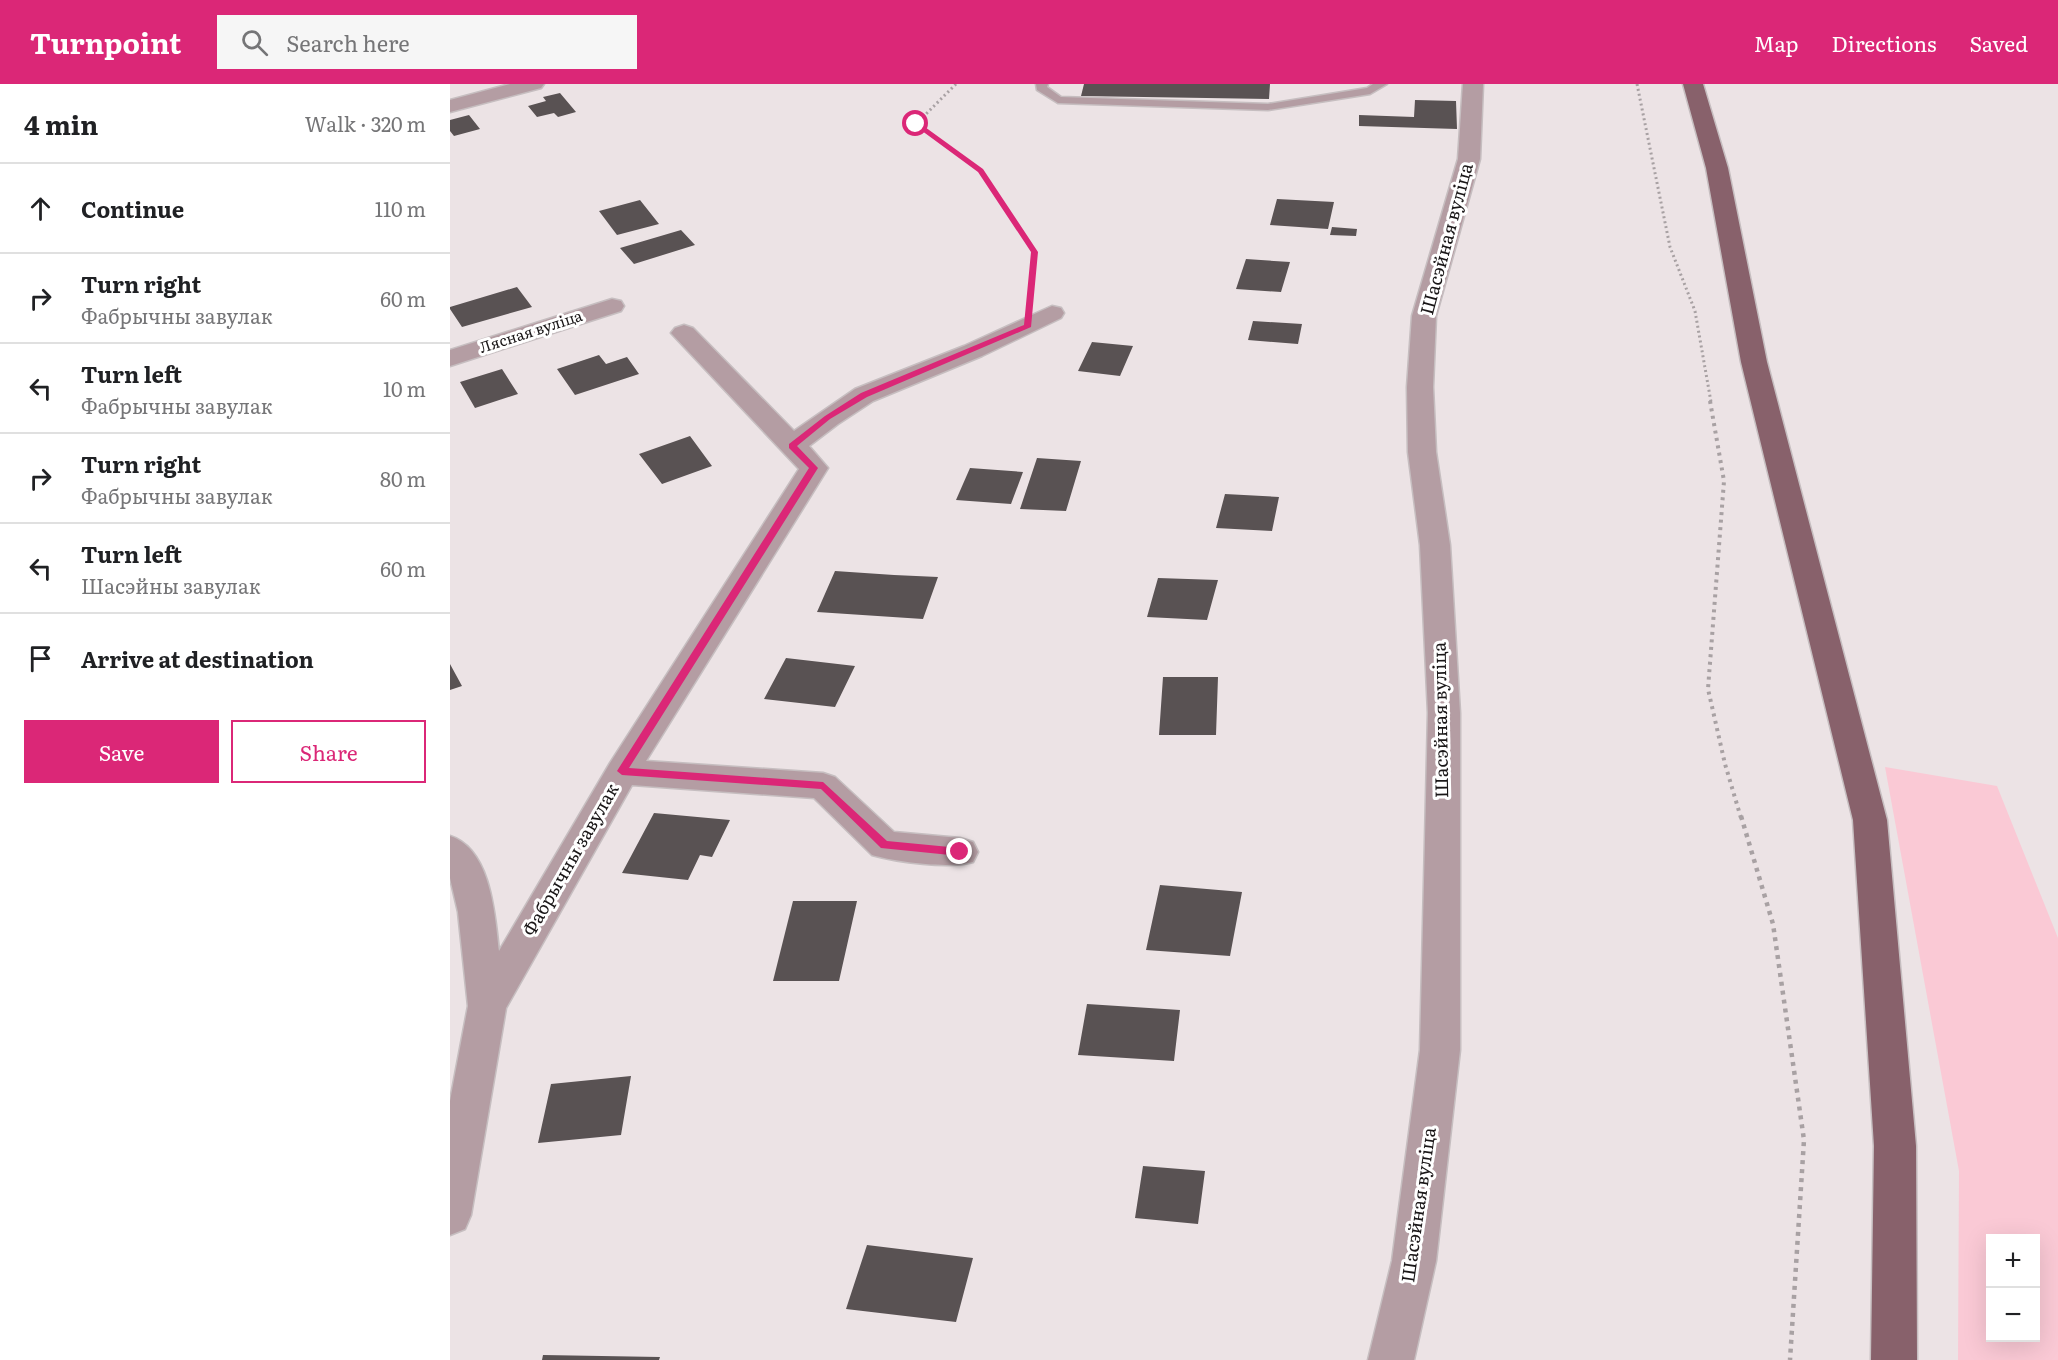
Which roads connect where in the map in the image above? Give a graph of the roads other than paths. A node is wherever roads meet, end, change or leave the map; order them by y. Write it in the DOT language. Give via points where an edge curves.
graph roads {
  1 [pos="534,84"];
  2 [pos="1042,84"];
  3 [pos="1381,84"];
  4 [pos="1473,84"];
  5 [pos="1694,84"];
  6 [pos="450,106"];
  7 [pos="612,306"];
  8 [pos="1052,313"];
  9 [pos="684,333"];
  10 [pos="450,358"];
  11 [pos="792,446"];
  12 [pos="622,771"];
  13 [pos="450,850"];
  14 [pos="960,852"];
  15 [pos="487,1006"];
  16 [pos="450,1215"];
  17 [pos="1391,1360"];
  18 [pos="1894,1360"];
  1 -- 6 [label="street"];
  2 -- 3 [label="lane" via="1041,88 1058,100 1268,107 1370,91"];
  4 -- 17 [label="street, Шасэйная вуліца" via="1469,159 1424,316 1422,452 1435,545 1444,713 1440,1050 1414,1261"];
  5 -- 18 [label="main road" via="1717,168 1754,362 1870,820 1896,1146"];
  7 -- 10 [label="street, Лясная вуліца"];
  8 -- 11 [label="street" via="864,395"];
  9 -- 11 [label="street, Фабрычны завулак"];
  11 -- 12 [label="street, Фабрычны завулак" via="813,468"];
  12 -- 14 [label="street" via="823,786 885,845"];
  12 -- 15 [label="street, Фабрычны завулак"];
  13 -- 15 [label="street" via="469,879"];
  15 -- 16 [label="street"];
}
